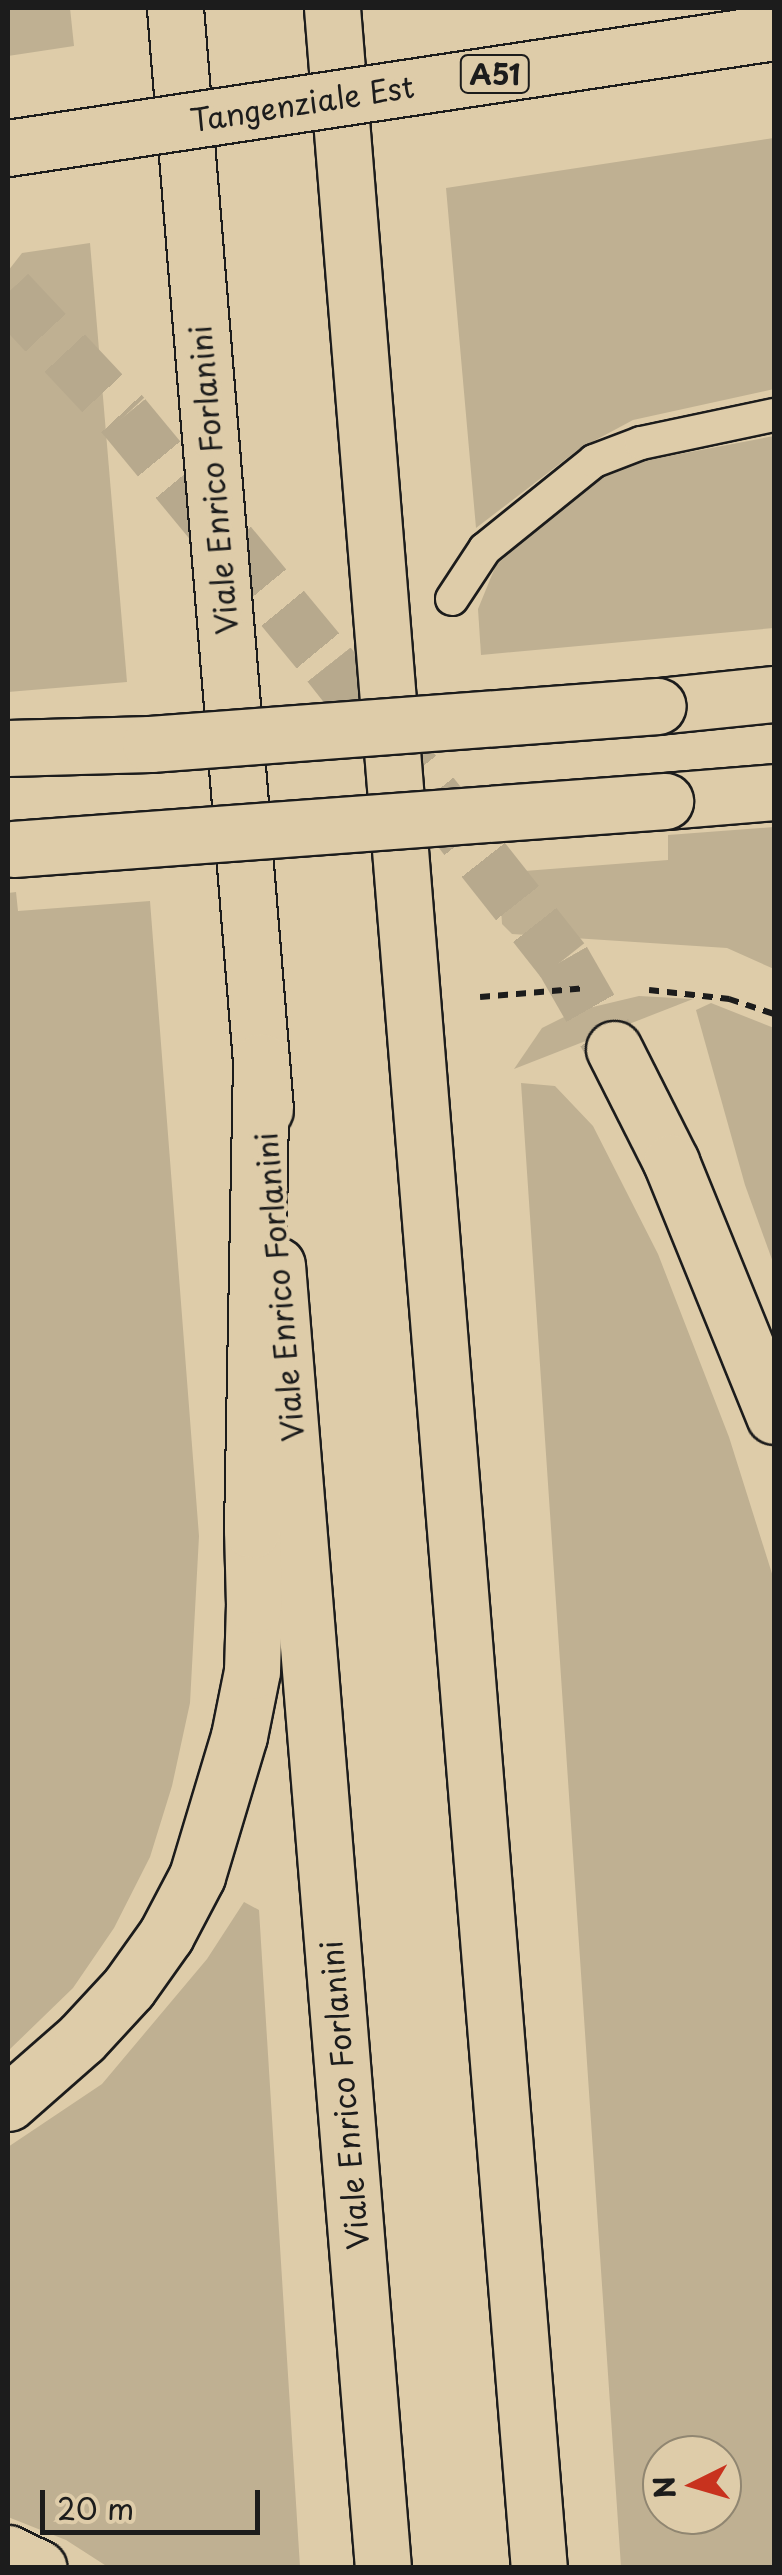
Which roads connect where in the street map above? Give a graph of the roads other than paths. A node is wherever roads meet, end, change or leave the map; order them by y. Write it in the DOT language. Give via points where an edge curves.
graph roads {
  1 [pos="175,8"];
  2 [pos="332,8"];
  3 [pos="774,32"];
  4 [pos="8,148"];
  5 [pos="774,415"];
  6 [pos="452,598"];
  7 [pos="774,694"];
  8 [pos="8,748"];
  9 [pos="774,792"];
  10 [pos="10,849"];
  11 [pos="614,1048"];
  12 [pos="261,1061"];
  13 [pos="774,1416"];
  14 [pos="8,2103"];
  15 [pos="8,2554"];
  16 [pos="39,2568"];
  17 [pos="382,2568"];
  18 [pos="539,2568"];
  1 -- 12 [label="main road, Viale Enrico Forlanini"];
  2 -- 18 [label="main road"];
  3 -- 4 [label="main road, Tangenziale Est / A51, bridge"];
  5 -- 6 [label="lane" via="641,442 594,461 485,549"];
  7 -- 8 [label="main road, bridge" via="168,743"];
  9 -- 10 [label="main road, bridge"];
  11 -- 13 [label="main road" via="671,1162"];
  12 -- 14 [label="main road" via="252,1671 239,1736 197,1876 166,1935 82,2038"];
  12 -- 17 [label="main road, Viale Enrico Forlanini"];
  15 -- 16 [label="main road"];
}
